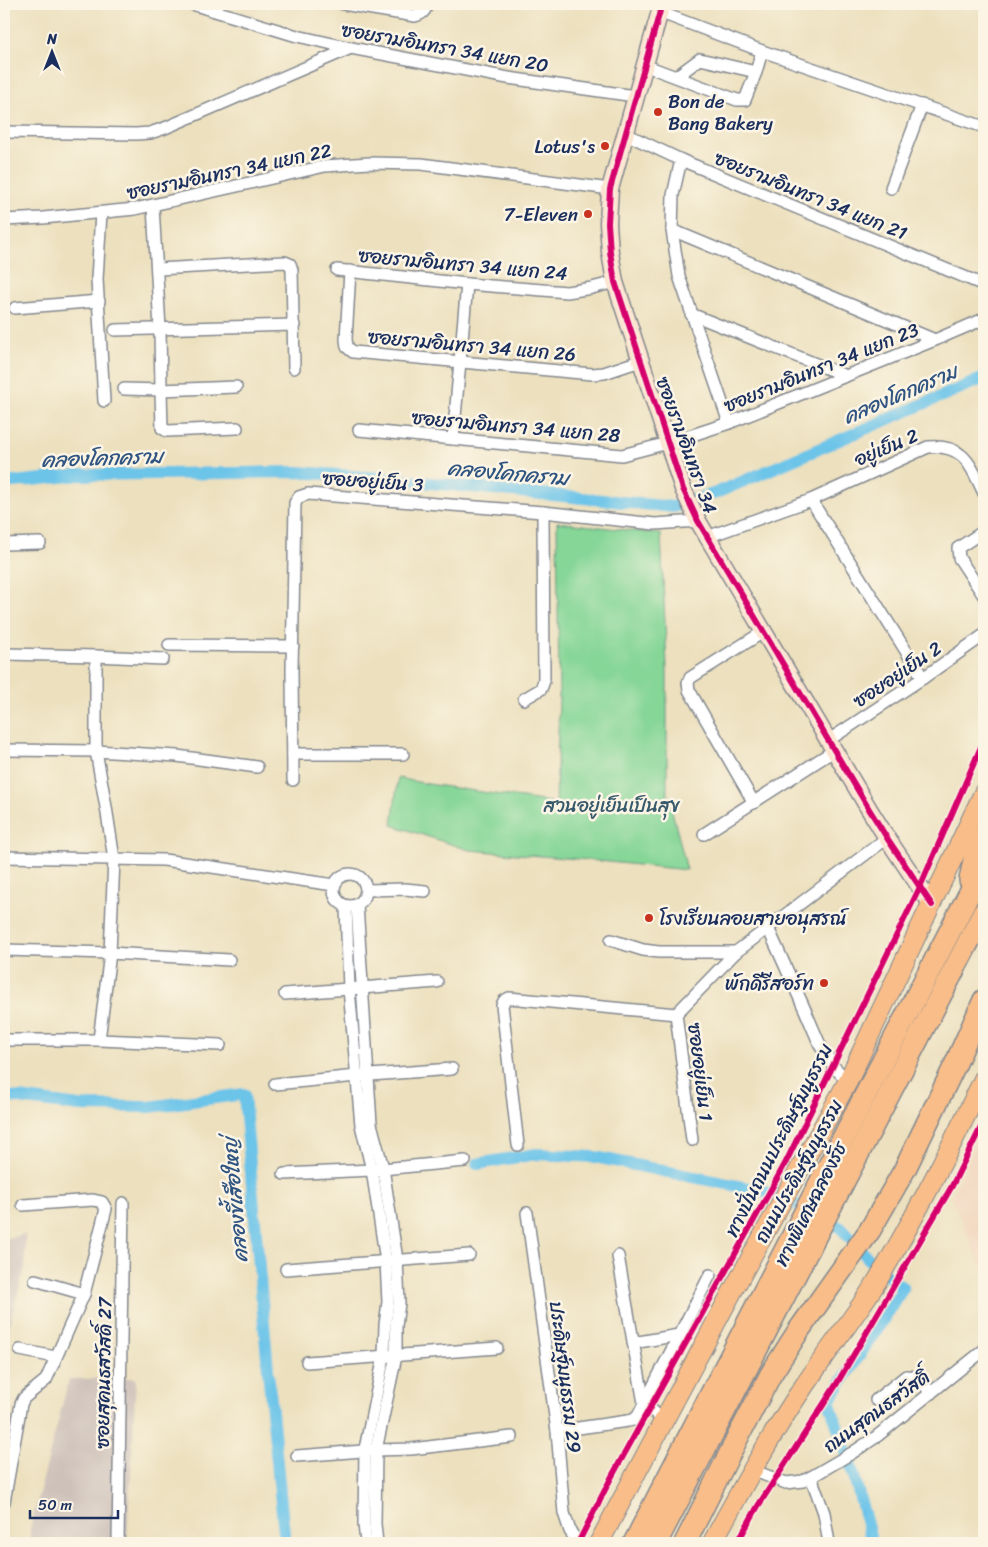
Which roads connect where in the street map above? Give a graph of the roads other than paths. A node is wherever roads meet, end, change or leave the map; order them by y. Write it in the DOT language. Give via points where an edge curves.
graph roads {
  1 [pos="192,4"];
  2 [pos="346,4"];
  3 [pos="427,4"];
  4 [pos="660,8"];
  5 [pos="351,48"];
  6 [pos="762,51"];
  7 [pos="644,65"];
  8 [pos="756,72"];
  9 [pos="677,76"];
  10 [pos="636,96"];
  11 [pos="922,105"];
  12 [pos="984,127"];
  13 [pos="4,132"];
  14 [pos="626,134"];
  15 [pos="681,160"];
  16 [pos="891,188"];
  17 [pos="610,189"];
  18 [pos="153,206"];
  19 [pos="100,212"];
  20 [pos="4,220"];
  21 [pos="672,230"];
  22 [pos="158,269"];
  23 [pos="337,270"];
  24 [pos="350,271"];
  25 [pos="614,282"];
  26 [pos="467,284"];
  27 [pos="984,285"];
  28 [pos="99,301"];
  29 [pos="15,308"];
  30 [pos="691,314"];
  31 [pos="984,319"];
  32 [pos="294,325"];
  33 [pos="160,329"];
  34 [pos="115,330"];
  35 [pos="935,340"];
  36 [pos="461,361"];
  37 [pos="640,361"];
  38 [pos="294,368"];
  39 [pos="846,376"];
  40 [pos="236,387"];
  41 [pos="124,389"];
  42 [pos="160,390"];
  43 [pos="104,402"];
  44 [pos="729,422"];
  45 [pos="237,428"];
  46 [pos="360,430"];
  47 [pos="453,439"];
  48 [pos="668,443"];
  49 [pos="984,493"];
  50 [pos="811,500"];
  51 [pos="543,512"];
  52 [pos="696,516"];
  53 [pos="984,531"];
  54 [pos="707,536"];
  55 [pos="40,543"];
  56 [pos="4,544"];
  57 [pos="984,596"];
  58 [pos="764,632"];
  59 [pos="984,635"];
  60 [pos="169,646"];
  61 [pos="293,646"];
  62 [pos="4,654"];
  63 [pos="96,656"];
  64 [pos="163,659"];
  65 [pos="923,678"];
  66 [pos="524,699"];
  67 [pos="832,745"];
  68 [pos="4,750"];
  69 [pos="96,751"];
  70 [pos="293,754"];
  71 [pos="404,754"];
  72 [pos="257,767"];
  73 [pos="293,780"];
  74 [pos="984,792"];
  75 [pos="754,803"];
  76 [pos="704,834"];
  77 [pos="984,837"];
  78 [pos="886,838"];
  79 [pos="4,858"];
  80 [pos="114,859"];
  81 [pos="984,865"];
  82 [pos="334,885"];
  83 [pos="367,890"];
  84 [pos="425,891"];
  85 [pos="967,898"];
  86 [pos="932,904"];
  87 [pos="351,906"];
  88 [pos="984,912"];
  89 [pos="768,928"];
  90 [pos="611,940"];
  91 [pos="4,950"];
  92 [pos="736,952"];
  93 [pos="110,953"];
  94 [pos="229,960"];
  95 [pos="436,982"];
  96 [pos="363,988"];
  97 [pos="349,989"];
  98 [pos="284,994"];
  99 [pos="984,1000"];
  100 [pos="676,1014"];
  101 [pos="4,1040"];
  102 [pos="99,1040"];
  103 [pos="220,1045"];
  104 [pos="452,1069"];
  105 [pos="362,1076"];
  106 [pos="984,1078"];
  107 [pos="848,1081"];
  108 [pos="275,1084"];
  109 [pos="692,1140"];
  110 [pos="518,1145"];
  111 [pos="465,1162"];
  112 [pos="377,1169"];
  113 [pos="284,1174"];
  114 [pos="123,1203"];
  115 [pos="23,1204"];
  116 [pos="528,1213"];
  117 [pos="469,1255"];
  118 [pos="618,1256"];
  119 [pos="391,1261"];
  120 [pos="286,1270"];
  121 [pos="710,1275"];
  122 [pos="35,1280"];
  123 [pos="84,1294"];
  124 [pos="678,1334"];
  125 [pos="633,1343"];
  126 [pos="497,1348"];
  127 [pos="20,1350"];
  128 [pos="984,1350"];
  129 [pos="384,1356"];
  130 [pos="396,1356"];
  131 [pos="55,1357"];
  132 [pos="307,1362"];
  133 [pos="930,1393"];
  134 [pos="876,1400"];
  135 [pos="644,1403"];
  136 [pos="664,1421"];
  137 [pos="556,1431"];
  138 [pos="512,1437"];
  139 [pos="370,1451"];
  140 [pos="297,1456"];
  141 [pos="752,1470"];
  142 [pos="811,1477"];
  143 [pos="4,1502"];
  144 [pos="118,1543"];
  145 [pos="366,1543"];
  146 [pos="377,1543"];
  147 [pos="578,1543"];
  148 [pos="599,1543"];
  149 [pos="634,1543"];
  150 [pos="656,1543"];
  151 [pos="685,1543"];
  152 [pos="712,1543"];
  153 [pos="829,1543"];
  1 -- 5 [label="street, ซอยรามอินทรา 34 แยก 20" via="297,36"];
  2 -- 3 [label="street" via="415,16 426,10"];
  4 -- 6 [label="street"];
  4 -- 7 [label="street, ซอยรามอินทรา 34"];
  5 -- 10 [label="street, ซอยรามอินทรา 34 แยก 20" via="508,78"];
  5 -- 13 [label="street" via="150,133"];
  6 -- 8 [label="street"];
  6 -- 11 [label="street"];
  7 -- 9 [label="street"];
  7 -- 10 [label="street, ซอยรามอินทรา 34"];
  8 -- 9 [label="street" via="700,59"];
  8 -- 9 [label="street" via="745,100 737,100"];
  10 -- 14 [label="street, ซอยรามอินทรา 34"];
  11 -- 12 [label="street"];
  11 -- 16 [label="street"];
  14 -- 15 [label="street, ซอยรามอินทรา 34 แยก 21"];
  14 -- 17 [label="street, ซอยรามอินทรา 34"];
  15 -- 21 [label="street" via="673,195"];
  15 -- 27 [label="street, ซอยรามอินทรา 34 แยก 21"];
  17 -- 18 [label="street, ซอยรามอินทรา 34 แยก 22" via="421,164 370,163 325,166"];
  17 -- 25 [label="street, ซอยรามอินทรา 34" via="608,223"];
  18 -- 19 [label="street, ซอยรามอินทรา 34 แยก 22"];
  18 -- 22 [label="street"];
  19 -- 20 [label="street, ซอยรามอินทรา 34 แยก 22"];
  19 -- 28 [label="street"];
  21 -- 30 [label="street"];
  21 -- 35 [label="street"];
  22 -- 32 [label="street" via="290,264"];
  22 -- 33 [label="street"];
  23 -- 24 [label="street, ซอยรามอินทรา 34 แยก 24"];
  24 -- 26 [label="street, ซอยรามอินทรา 34 แยก 24"];
  24 -- 36 [label="street, ซอยรามอินทรา 34 แยก 26" via="346,338 347,347 353,352"];
  25 -- 26 [label="street, ซอยรามอินทรา 34 แยก 24" via="567,292"];
  25 -- 37 [label="street, ซอยรามอินทรา 34"];
  26 -- 36 [label="street"];
  28 -- 29 [label="street"];
  28 -- 43 [label="street"];
  30 -- 39 [label="street"];
  30 -- 44 [label="street"];
  31 -- 35 [label="street, ซอยรามอินทรา 34 แยก 23"];
  32 -- 33 [label="street"];
  32 -- 38 [label="street"];
  33 -- 34 [label="street"];
  33 -- 42 [label="street"];
  35 -- 39 [label="street, ซอยรามอินทรา 34 แยก 23"];
  36 -- 37 [label="street, ซอยรามอินทรา 34 แยก 26" via="592,374"];
  36 -- 47 [label="street"];
  37 -- 48 [label="street, ซอยรามอินทรา 34"];
  39 -- 44 [label="street, ซอยรามอินทรา 34 แยก 23"];
  40 -- 42 [label="street"];
  41 -- 42 [label="street"];
  42 -- 45 [label="street" via="162,428 166,431"];
  44 -- 48 [label="street, ซอยรามอินทรา 34 แยก 23"];
  46 -- 47 [label="street, ซอยรามอินทรา 34 แยก 28"];
  47 -- 48 [label="street, ซอยรามอินทรา 34 แยก 28" via="622,455"];
  48 -- 52 [label="street, ซอยรามอินทรา 34"];
  49 -- 50 [label="street, อยู่เย็น 2" via="960,454 935,446"];
  50 -- 54 [label="street, อยู่เย็น 2"];
  50 -- 65 [label="street"];
  51 -- 52 [label="street, ซอยอยู่เย็น 3" via="656,524"];
  51 -- 61 [label="street, ซอยอยู่เย็น 3" via="308,494 299,497 295,503"];
  51 -- 66 [label="street" via="544,681 540,689"];
  52 -- 54 [label="street, ซอยรามอินทรา 34"];
  53 -- 57 [label="street" via="958,548 959,558"];
  54 -- 58 [label="street, ซอยรามอินทรา 34"];
  55 -- 56 [label="street"];
  58 -- 67 [label="street, ซอยรามอินทรา 34"];
  58 -- 75 [label="street" via="690,678 688,683"];
  59 -- 65 [label="street, ซอยอยู่เย็น 2"];
  60 -- 61 [label="street"];
  61 -- 70 [label="street, ซอยอยู่เย็น 3"];
  62 -- 63 [label="street"];
  63 -- 64 [label="street"];
  63 -- 69 [label="street"];
  65 -- 67 [label="street, ซอยอยู่เย็น 2"];
  67 -- 75 [label="street, ซอยอยู่เย็น 2"];
  67 -- 78 [label="street, ซอยรามอินทรา 34"];
  68 -- 69 [label="street"];
  69 -- 72 [label="street" via="177,756"];
  69 -- 80 [label="street"];
  70 -- 71 [label="street"];
  70 -- 73 [label="street, ซอยอยู่เย็น 3"];
  74 -- 86 [label="main road, ถนนประดิษฐ์มนูธรรม"];
  75 -- 76 [label="street, ซอยอยู่เย็น 2"];
  77 -- 85 [label="highway" via="975,855"];
  78 -- 86 [label="street, ซอยรามอินทรา 34"];
  78 -- 89 [label="street, ซอยอยู่เย็น 1"];
  79 -- 80 [label="street"];
  80 -- 82 [label="street" via="164,860"];
  80 -- 93 [label="street"];
  81 -- 85 [label="highway, ทางพิเศษฉลองรัช"];
  82 -- 83 [label="street" via="338,878 353,874 360,877"];
  82 -- 87 [label="street" via="338,902"];
  83 -- 84 [label="street"];
  83 -- 87 [label="street" via="364,899"];
  85 -- 149 [label="highway, ทางพิเศษฉลองรัช"];
  86 -- 107 [label="main road, ถนนประดิษฐ์มนูธรรม"];
  87 -- 96 [label="street"];
  87 -- 97 [label="street"];
  88 -- 150 [label="highway, ทางพิเศษฉลองรัช"];
  89 -- 92 [label="street, ซอยอยู่เย็น 1"];
  89 -- 107 [label="street" via="820,1045"];
  90 -- 92 [label="street" via="660,952"];
  91 -- 93 [label="street"];
  92 -- 100 [label="street, ซอยอยู่เย็น 1"];
  93 -- 94 [label="street"];
  93 -- 102 [label="street"];
  95 -- 96 [label="street"];
  96 -- 97 [label="street"];
  96 -- 105 [label="street"];
  97 -- 98 [label="street"];
  97 -- 105 [label="street"];
  99 -- 151 [label="highway" via="905,1169 859,1246 771,1374"];
  100 -- 109 [label="street, ซอยอยู่เย็น 1"];
  100 -- 110 [label="street" via="509,998 504,1001"];
  101 -- 102 [label="street"];
  102 -- 103 [label="street"];
  104 -- 105 [label="street"];
  105 -- 108 [label="street"];
  105 -- 112 [label="street"];
  106 -- 141 [label="main road" via="883,1271 804,1386"];
  107 -- 136 [label="main road, ถนนประดิษฐ์มนูธรรม"];
  111 -- 112 [label="street"];
  112 -- 113 [label="street"];
  112 -- 119 [label="street"];
  114 -- 144 [label="street, ซอยสุคนธสวัสดิ์ 27"];
  115 -- 123 [label="street" via="102,1202 106,1209"];
  116 -- 137 [label="street, ประดิษฐ์มนูธรรม 29"];
  117 -- 119 [label="street"];
  118 -- 125 [label="street"];
  119 -- 120 [label="street"];
  119 -- 129 [label="street"];
  119 -- 130 [label="street" via="399,1303"];
  121 -- 124 [label="street"];
  122 -- 123 [label="street"];
  123 -- 131 [label="street"];
  124 -- 125 [label="street"];
  124 -- 135 [label="street"];
  125 -- 135 [label="street"];
  126 -- 130 [label="street"];
  127 -- 131 [label="street"];
  128 -- 133 [label="street, ถนนสุคนธสวัสดิ์"];
  129 -- 130 [label="street"];
  129 -- 132 [label="street"];
  129 -- 139 [label="street"];
  130 -- 139 [label="street"];
  131 -- 143 [label="street" via="46,1380 21,1404"];
  133 -- 134 [label="street" via="918,1378 906,1376"];
  133 -- 142 [label="street, ถนนสุคนธสวัสดิ์" via="847,1456"];
  135 -- 136 [label="street"];
  135 -- 137 [label="street" via="633,1420"];
  136 -- 148 [label="main road, ถนนประดิษฐ์มนูธรรม"];
  137 -- 147 [label="street, ประดิษฐ์มนูธรรม 29" via="564,1513"];
  138 -- 139 [label="street"];
  139 -- 140 [label="street"];
  139 -- 145 [label="street" via="364,1524"];
  139 -- 146 [label="street"];
  141 -- 142 [label="street, ถนนสุคนธสวัสดิ์" via="786,1483"];
  141 -- 152 [label="main road"];
  142 -- 153 [label="street" via="824,1514"];
}
